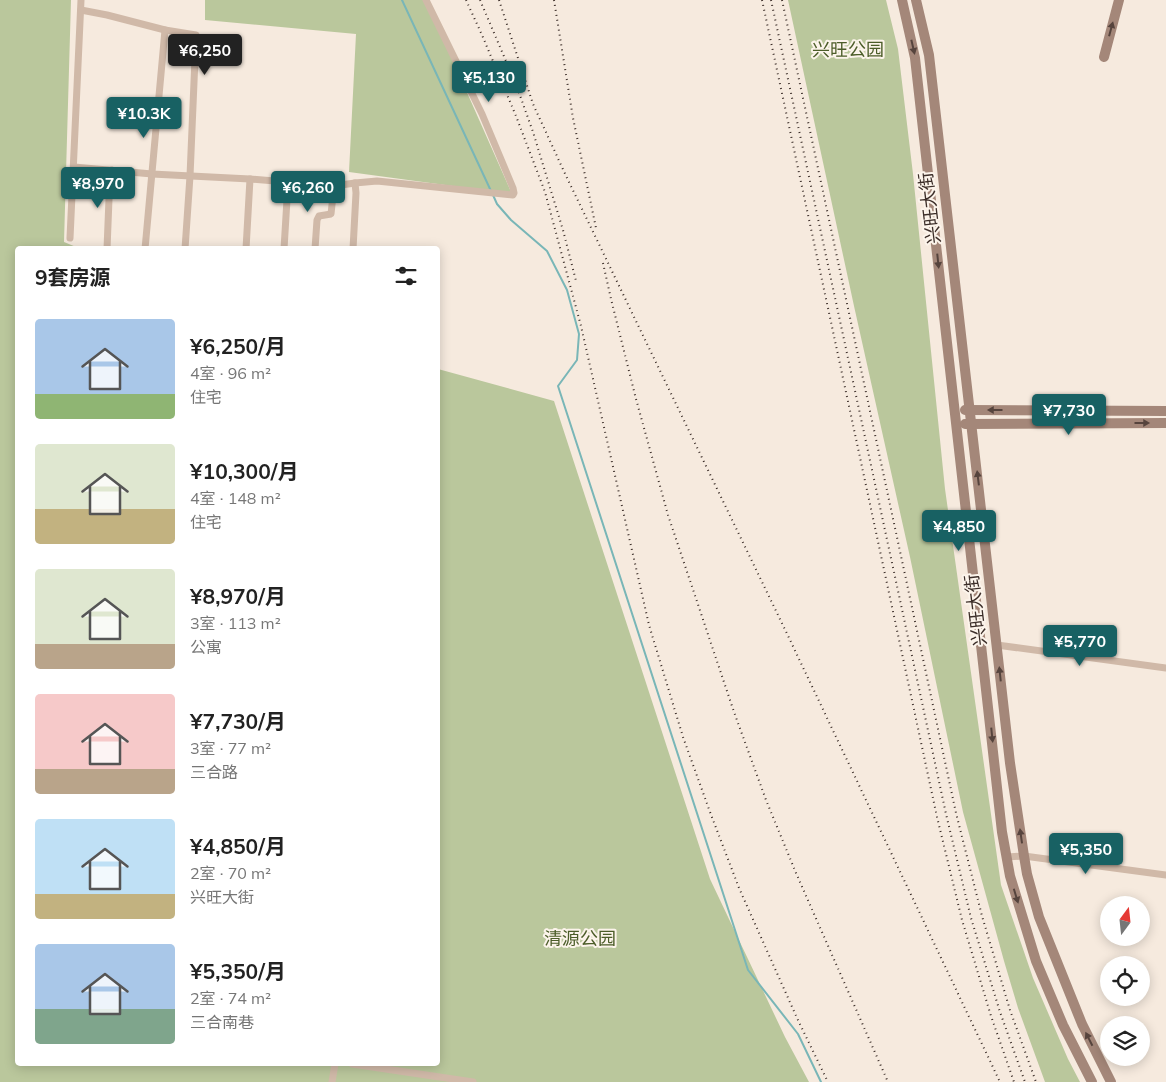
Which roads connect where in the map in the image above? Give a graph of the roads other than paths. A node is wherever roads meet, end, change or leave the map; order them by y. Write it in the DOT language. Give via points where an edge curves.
graph roads {
  1 [pos="81,0"];
  2 [pos="426,0"];
  3 [pos="902,0"];
  4 [pos="916,0"];
  5 [pos="1119,0"];
  6 [pos="81,10"];
  7 [pos="165,30"];
  8 [pos="1104,57"];
  9 [pos="74,167"];
  10 [pos="112,170"];
  11 [pos="152,174"];
  12 [pos="190,176"];
  13 [pos="250,180"];
  14 [pos="288,183"];
  15 [pos="355,183"];
  16 [pos="334,186"];
  17 [pos="70,238"];
  18 [pos="107,246"];
  19 [pos="146,246"];
  20 [pos="185,246"];
  21 [pos="246,246"];
  22 [pos="284,246"];
  23 [pos="315,246"];
  24 [pos="353,246"];
  25 [pos="970,410"];
  26 [pos="955,411"];
  27 [pos="1166,411"];
  28 [pos="1166,423"];
  29 [pos="957,424"];
  30 [pos="971,424"];
  31 [pos="997,645"];
  32 [pos="1166,668"];
  33 [pos="1024,856"];
  34 [pos="1007,857"];
  35 [pos="1166,875"];
  36 [pos="336,1066"];
  37 [pos="365,1066"];
  38 [pos="332,1082"];
  39 [pos="473,1082"];
  40 [pos="1092,1082"];
  41 [pos="1111,1082"];
  1 -- 6 [label="street"];
  2 -- 15 [label="street" via="482,114 514,193 377,181"];
  3 -- 26 [label="main road, 兴旺大街, one-way" via="915,58"];
  4 -- 25 [label="main road, 兴旺大街" via="928,55"];
  8 -- 5 [label="main road, one-way"];
  6 -- 7 [label="street"];
  6 -- 9 [label="street"];
  7 -- 11 [label="street"];
  7 -- 12 [label="street" via="196,35"];
  9 -- 10 [label="street"];
  9 -- 17 [label="street"];
  10 -- 11 [label="street"];
  10 -- 18 [label="street"];
  11 -- 12 [label="street"];
  11 -- 19 [label="street"];
  12 -- 13 [label="street"];
  12 -- 20 [label="street"];
  13 -- 14 [label="street"];
  13 -- 21 [label="street"];
  14 -- 16 [label="street"];
  14 -- 22 [label="street"];
  15 -- 16 [label="street"];
  15 -- 24 [label="street"];
  16 -- 23 [label="street" via="331,214 319,216 317,220"];
  25 -- 26 [label="main road"];
  27 -- 25 [label="main road, one-way"];
  25 -- 30 [label="main road, 兴旺大街"];
  26 -- 29 [label="main road, 兴旺大街"];
  30 -- 28 [label="main road, one-way"];
  29 -- 30 [label="main road"];
  29 -- 34 [label="main road, 兴旺大街, one-way"];
  31 -- 30 [label="main road, 兴旺大街, one-way"];
  31 -- 32 [label="street"];
  33 -- 31 [label="main road, 兴旺大街, one-way"];
  33 -- 34 [label="street"];
  33 -- 35 [label="street"];
  41 -- 33 [label="main road, 兴旺大街, one-way" via="1082,1024 1039,918"];
  34 -- 40 [label="main road, 兴旺大街, one-way" via="1036,961"];
  36 -- 38 [label="street"];
  37 -- 39 [label="street"];
}
